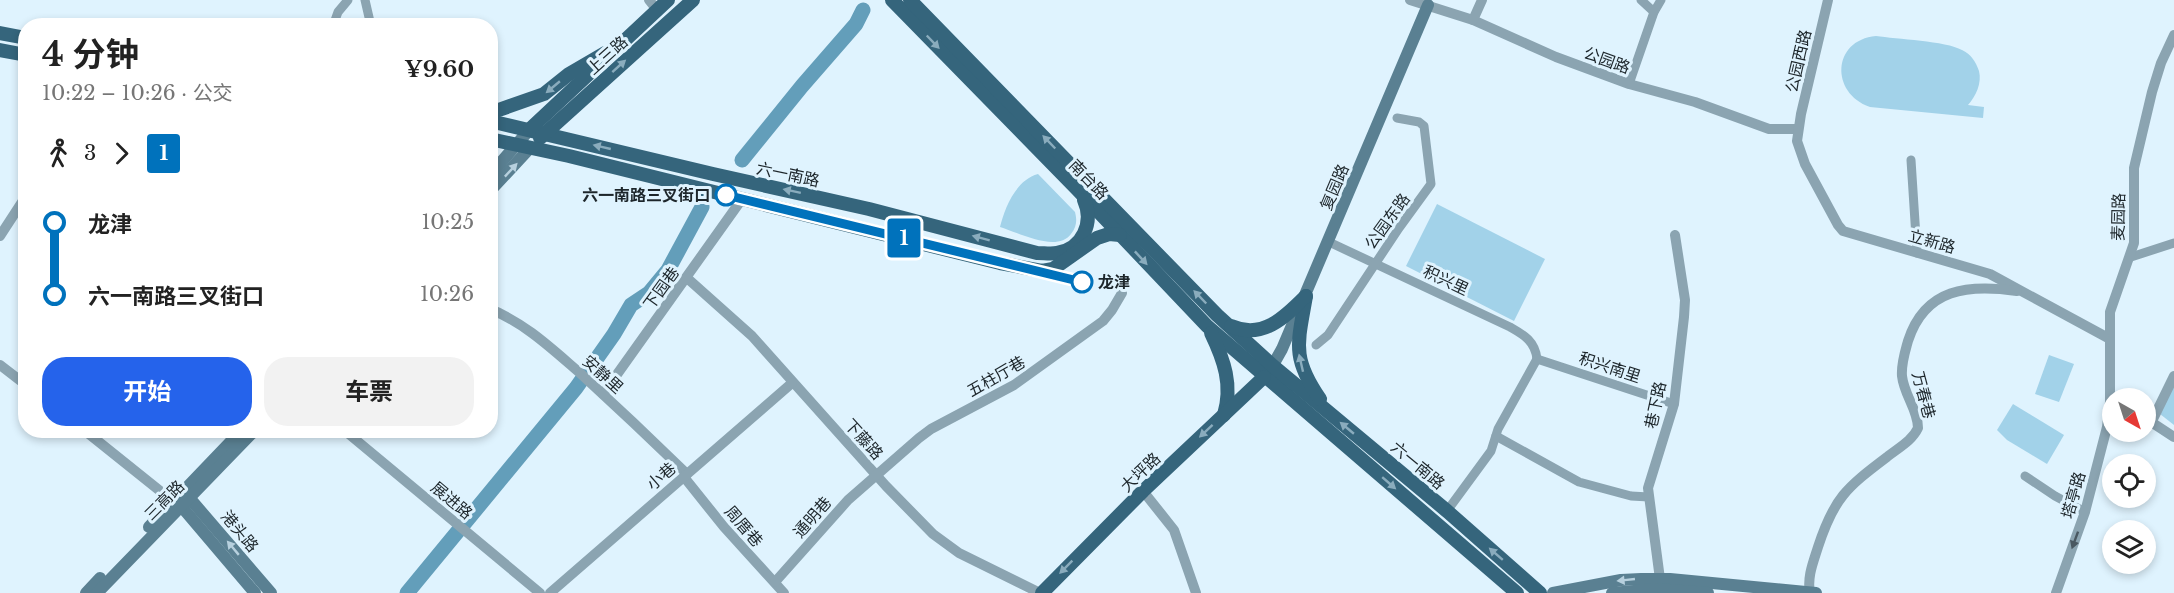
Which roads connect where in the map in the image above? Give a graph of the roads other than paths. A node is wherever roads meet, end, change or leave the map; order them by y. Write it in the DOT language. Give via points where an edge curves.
graph roads {
  1 [pos="348,0"];
  2 [pos="365,0"];
  3 [pos="668,0"];
  4 [pos="693,0"];
  5 [pos="892,0"];
  6 [pos="910,0"];
  7 [pos="1410,0"];
  8 [pos="1482,0"];
  9 [pos="1641,0"];
  10 [pos="1660,0"];
  11 [pos="1828,0"];
  12 [pos="1429,3"];
  13 [pos="653,5"];
  14 [pos="1654,12"];
  15 [pos="336,18"];
  16 [pos="370,18"];
  17 [pos="1473,20"];
  18 [pos="0,33"];
  19 [pos="2174,35"];
  20 [pos="18,36"];
  21 [pos="620,45"];
  22 [pos="0,50"];
  23 [pos="18,53"];
  24 [pos="1629,84"];
  25 [pos="498,110"];
  26 [pos="1397,118"];
  27 [pos="498,123"];
  28 [pos="530,129"];
  29 [pos="1798,129"];
  30 [pos="544,134"];
  31 [pos="498,141"];
  32 [pos="516,145"];
  33 [pos="530,148"];
  34 [pos="1911,160"];
  35 [pos="498,166"];
  36 [pos="498,182"];
  37 [pos="1077,189"];
  38 [pos="742,199"];
  39 [pos="18,208"];
  40 [pos="1120,235"];
  41 [pos="0,236"];
  42 [pos="1675,236"];
  43 [pos="1329,242"];
  44 [pos="2174,243"];
  45 [pos="1917,253"];
  46 [pos="2131,256"];
  47 [pos="1376,263"];
  48 [pos="687,278"];
  49 [pos="2023,291"];
  50 [pos="1122,293"];
  51 [pos="1306,296"];
  52 [pos="498,313"];
  53 [pos="1227,324"];
  54 [pos="1207,326"];
  55 [pos="2110,339"];
  56 [pos="1316,345"];
  57 [pos="1537,358"];
  58 [pos="0,365"];
  59 [pos="1269,372"];
  60 [pos="2174,376"];
  61 [pos="18,379"];
  62 [pos="792,383"];
  63 [pos="2111,388"];
  64 [pos="599,390"];
  65 [pos="1674,404"];
  66 [pos="2156,406"];
  67 [pos="1330,413"];
  68 [pos="1224,415"];
  69 [pos="2156,425"];
  70 [pos="1496,436"];
  71 [pos="2174,437"];
  72 [pos="95,438"];
  73 [pos="235,438"];
  74 [pos="247,438"];
  75 [pos="354,438"];
  76 [pos="2103,442"];
  77 [pos="876,474"];
  78 [pos="686,475"];
  79 [pos="2025,476"];
  80 [pos="1143,491"];
  81 [pos="1649,497"];
  82 [pos="180,501"];
  83 [pos="1447,511"];
  84 [pos="2085,512"];
  85 [pos="1660,579"];
  86 [pos="775,582"];
  87 [pos="1812,592"];
  88 [pos="86,593"];
  89 [pos="97,593"];
  90 [pos="255,593"];
  91 [pos="271,593"];
  92 [pos="540,593"];
  93 [pos="550,593"];
  94 [pos="784,593"];
  95 [pos="1041,593"];
  96 [pos="1196,593"];
  97 [pos="1517,593"];
  98 [pos="1539,593"];
  99 [pos="1553,593"];
  100 [pos="1612,593"];
  101 [pos="1617,593"];
  102 [pos="1707,593"];
  103 [pos="2056,593"];
  1 -- 15 [label="street"];
  2 -- 16 [label="street"];
  3 -- 13 [label="main road, 上三路"];
  30 -- 4 [label="main road, 上三路, one-way"];
  5 -- 37 [label="main road, 南台路, one-way"];
  53 -- 6 [label="main road, 南台路, one-way"];
  7 -- 12 [label="street, 公园路"];
  8 -- 17 [label="street"];
  9 -- 14 [label="street"];
  10 -- 14 [label="street"];
  11 -- 29 [label="street, 公园西路"];
  12 -- 17 [label="street, 公园路"];
  12 -- 43 [label="main road, 复园路"];
  13 -- 21 [label="main road, 上三路"];
  14 -- 24 [label="street"];
  17 -- 24 [label="street, 公园路"];
  18 -- 20 [label="main road"];
  19 -- 46 [label="street, 麦园路" via="2152,92 2136,160"];
  21 -- 25 [label="main road, one-way" via="585,63 544,94"];
  21 -- 28 [label="main road, 上三路"];
  22 -- 23 [label="main road"];
  24 -- 29 [label="street, 公园路" via="1695,102 1769,129"];
  26 -- 47 [label="street, 公园东路" via="1424,126 1431,184"];
  27 -- 28 [label="main road, 六一南路"];
  28 -- 30 [label="main road, 六一南路"];
  28 -- 32 [label="main road"];
  29 -- 45 [label="street, 立新路" via="1797,141 1805,164 1843,231"];
  30 -- 33 [label="main road, 上三路"];
  37 -- 30 [label="main road, 六一南路, one-way" via="1089,215 1082,236 1064,251 1037,254 869,209"];
  31 -- 32 [label="main road, 六一南路"];
  32 -- 33 [label="main road, 六一南路"];
  32 -- 35 [label="main road"];
  36 -- 33 [label="main road, one-way"];
  33 -- 38 [label="main road, 六一南路"];
  34 -- 45 [label="street"];
  37 -- 40 [label="main road, 南台路"];
  38 -- 40 [label="main road, 六一南路" via="1042,271 1053,269 1097,238"];
  38 -- 48 [label="street, 下园巷"];
  39 -- 41 [label="street"];
  40 -- 54 [label="main road, 南台路, one-way"];
  42 -- 65 [label="street, 巷下路" via="1685,306"];
  43 -- 47 [label="street, 积兴里"];
  43 -- 51 [label="main road, 复园路"];
  44 -- 46 [label="street"];
  45 -- 49 [label="street, 立新路" via="1981,271"];
  46 -- 55 [label="street, 麦园路" via="2111,307"];
  47 -- 56 [label="street, 公园东路" via="1328,335"];
  47 -- 57 [label="street, 积兴里" via="1525,336 1534,345"];
  48 -- 62 [label="street, 下藤路" via="753,336"];
  48 -- 64 [label="street, 下园巷"];
  49 -- 55 [label="street, 立新路"];
  49 -- 87 [label="street, 万春巷" via="1955,292 1936,300 1919,315 1904,355 1902,374 1918,428 1911,439 1851,485 1836,503 1810,574"];
  50 -- 77 [label="street, 五柱厅巷" via="1107,317 1032,374 931,429"];
  51 -- 53 [label="main road" via="1284,318 1264,329 1240,330"];
  51 -- 59 [label="main road, 复园路"];
  67 -- 51 [label="main road, one-way" via="1308,382 1300,362 1299,336"];
  52 -- 64 [label="street, 安静里" via="519,323"];
  53 -- 59 [label="main road, 南台路"];
  54 -- 59 [label="main road, 南台路"];
  54 -- 68 [label="main road" via="1227,376"];
  55 -- 63 [label="street, 麦园路"];
  57 -- 65 [label="street, 积兴南里"];
  57 -- 70 [label="street"];
  58 -- 61 [label="street"];
  59 -- 67 [label="main road, 六一南路"];
  59 -- 68 [label="main road, 大坪路"];
  59 -- 97 [label="main road, 六一南路, one-way"];
  60 -- 66 [label="street"];
  62 -- 77 [label="street, 下藤路"];
  62 -- 78 [label="street, 小巷"];
  64 -- 78 [label="street, 安静里"];
  65 -- 81 [label="street, 巷下路" via="1650,480"];
  83 -- 67 [label="main road, 六一南路, one-way"];
  68 -- 80 [label="main road, 大坪路, one-way"];
  69 -- 71 [label="street"];
  70 -- 81 [label="street" via="1572,480"];
  70 -- 83 [label="street" via="1491,451"];
  72 -- 82 [label="street"];
  73 -- 82 [label="main road, 三高路"];
  74 -- 82 [label="main road, 三高路"];
  75 -- 92 [label="street, 展进路"];
  76 -- 84 [label="street, 塔亭路"];
  77 -- 86 [label="street, 通明巷" via="841,507"];
  77 -- 95 [label="street, 下藤路" via="915,517 950,547"];
  78 -- 86 [label="street, 周厝巷" via="724,527"];
  78 -- 93 [label="street, 小巷"];
  79 -- 84 [label="street"];
  80 -- 95 [label="main road, 大坪路, one-way"];
  80 -- 96 [label="street" via="1174,530"];
  81 -- 85 [label="street, 巷下路"];
  82 -- 88 [label="main road, 三高路"];
  82 -- 89 [label="main road, 三高路"];
  82 -- 90 [label="main road, 港头路"];
  91 -- 82 [label="main road, 港头路, one-way"];
  98 -- 83 [label="main road, 六一南路, one-way"];
  84 -- 103 [label="street, 塔亭路, one-way"];
  85 -- 87 [label="main road"];
  85 -- 99 [label="main road, one-way" via="1621,580"];
  86 -- 94 [label="street, 周厝巷"];
  100 -- 101 [label="main road"];
  101 -- 102 [label="main road" via="1656,589"];
}
